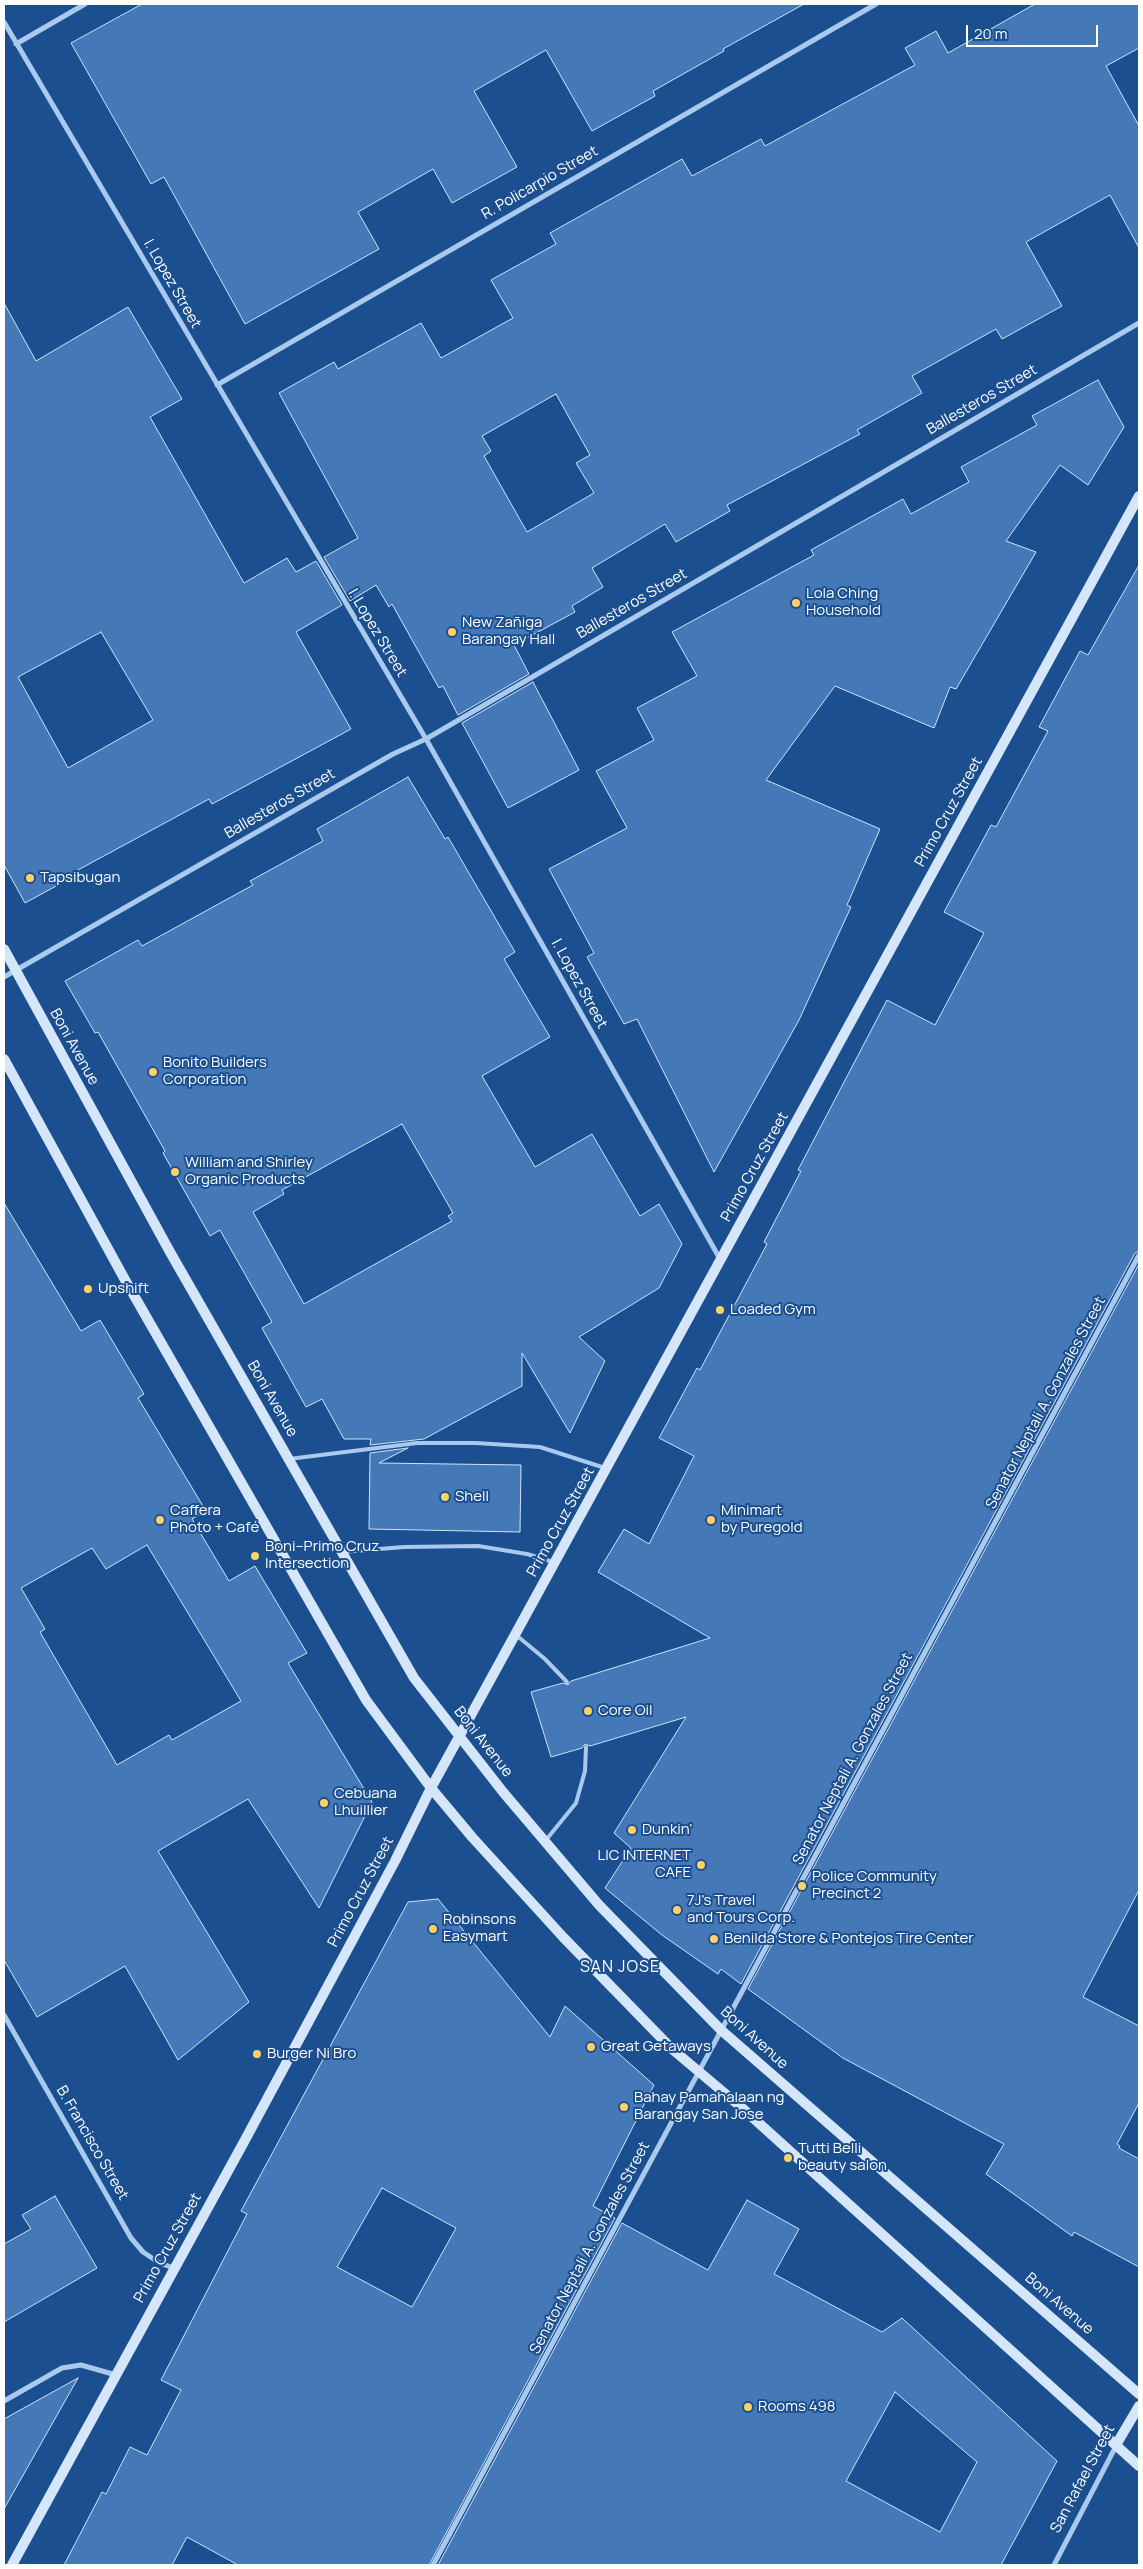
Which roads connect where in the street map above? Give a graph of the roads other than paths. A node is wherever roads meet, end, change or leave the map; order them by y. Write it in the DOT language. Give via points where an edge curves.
graph roads {
  1 [pos="85,4"];
  2 [pos="876,4"];
  3 [pos="4,22"];
  4 [pos="16,44"];
  5 [pos="1139,323"];
  6 [pos="217,385"];
  7 [pos="1139,496"];
  8 [pos="426,739"];
  9 [pos="4,949"];
  10 [pos="14,970"];
  11 [pos="4,977"];
  12 [pos="4,1059"];
  13 [pos="1139,1255"];
  14 [pos="721,1261"];
  15 [pos="289,1459"];
  16 [pos="607,1468"];
  17 [pos="342,1552"];
  18 [pos="555,1563"];
  19 [pos="516,1635"];
  20 [pos="567,1682"];
  21 [pos="460,1737"];
  22 [pos="586,1747"];
  23 [pos="431,1788"];
  24 [pos="545,1842"];
  25 [pos="4,2016"];
  26 [pos="722,2030"];
  27 [pos="699,2071"];
  28 [pos="173,2268"];
  29 [pos="116,2375"];
  30 [pos="1139,2394"];
  31 [pos="4,2401"];
  32 [pos="1139,2406"];
  33 [pos="1116,2446"];
  34 [pos="1139,2466"];
  35 [pos="12,2565"];
  36 [pos="433,2565"];
  37 [pos="1054,2565"];
  1 -- 4 [label="street"];
  2 -- 6 [label="street, R. Policarpio Street"];
  3 -- 4 [label="street, I. Lopez Street"];
  4 -- 6 [label="street, I. Lopez Street"];
  5 -- 8 [label="street, Ballesteros Street"];
  6 -- 8 [label="street, I. Lopez Street"];
  7 -- 14 [label="main road, Primo Cruz Street"];
  8 -- 10 [label="street, Ballesteros Street" via="393,754"];
  8 -- 14 [label="street, I. Lopez Street"];
  9 -- 10 [label="main road, Boni Avenue"];
  10 -- 11 [label="street, Ballesteros Street"];
  10 -- 15 [label="main road, Boni Avenue"];
  12 -- 23 [label="main road" via="124,1278 366,1700"];
  13 -- 26 [label="street, Senator Neptali A. Gonzales Street"];
  14 -- 16 [label="main road, Primo Cruz Street"];
  15 -- 16 [label="lane" via="417,1443 476,1443 540,1447"];
  15 -- 17 [label="main road, Boni Avenue"];
  16 -- 18 [label="main road, Primo Cruz Street"];
  17 -- 18 [label="lane" via="404,1546 478,1546 527,1554"];
  17 -- 21 [label="main road, Boni Avenue" via="414,1678"];
  18 -- 19 [label="main road, Primo Cruz Street"];
  19 -- 20 [label="lane" via="545,1658"];
  19 -- 21 [label="main road, Primo Cruz Street"];
  21 -- 23 [label="main road, Primo Cruz Street"];
  21 -- 24 [label="main road, Boni Avenue"];
  22 -- 24 [label="lane" via="585,1770 576,1803"];
  23 -- 27 [label="main road" via="563,1938 672,2049"];
  23 -- 28 [label="main road, Primo Cruz Street" via="395,1861"];
  24 -- 26 [label="main road, Boni Avenue" via="599,1905"];
  25 -- 28 [label="street, B. Francisco Street" via="131,2238 143,2252"];
  26 -- 27 [label="street, Senator Neptali A. Gonzales Street"];
  26 -- 30 [label="main road, Boni Avenue"];
  27 -- 33 [label="main road"];
  27 -- 36 [label="street, Senator Neptali A. Gonzales Street"];
  28 -- 29 [label="main road, Primo Cruz Street"];
  29 -- 31 [label="street" via="81,2365 62,2368"];
  29 -- 35 [label="main road, Primo Cruz Street"];
  32 -- 33 [label="main road, San Rafael Street"];
  33 -- 34 [label="main road"];
  33 -- 37 [label="street, San Rafael Street"];
}
